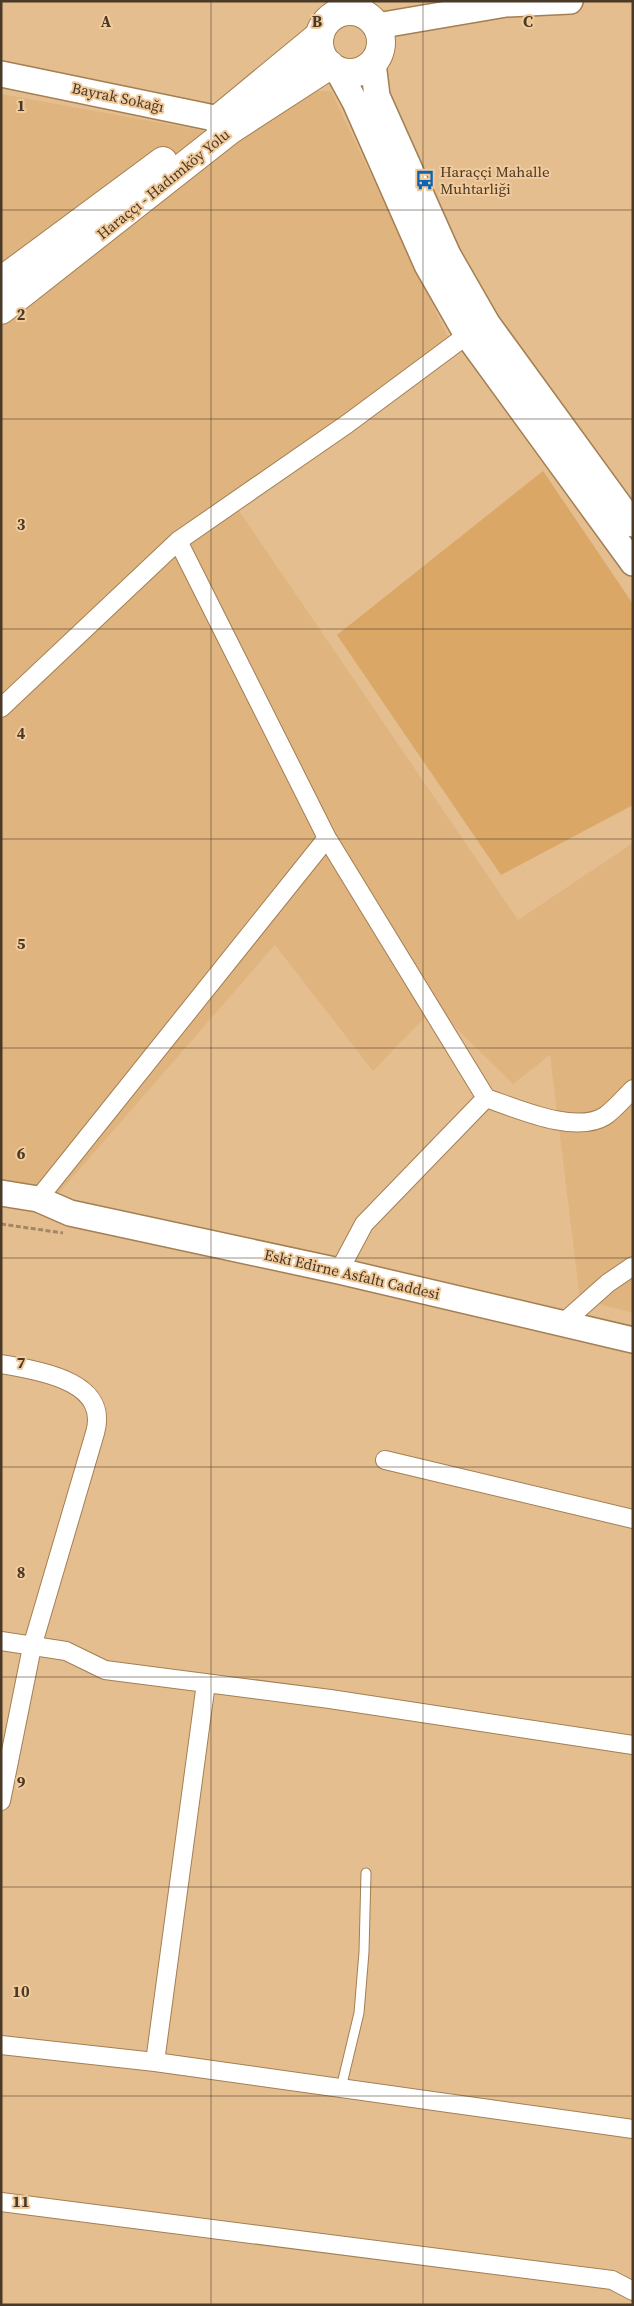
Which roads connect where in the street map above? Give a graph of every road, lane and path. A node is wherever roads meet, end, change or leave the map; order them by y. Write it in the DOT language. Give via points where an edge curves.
graph roads {
  1 [pos="570,1"];
  2 [pos="364,13"];
  3 [pos="320,35"];
  4 [pos="373,63"];
  5 [pos="333,67"];
  6 [pos="1,74"];
  7 [pos="225,124"];
  8 [pos="1,281"];
  9 [pos="1,310"];
  10 [pos="477,329"];
  11 [pos="633,524"];
  12 [pos="178,541"];
  13 [pos="633,563"];
  14 [pos="1,708"];
  15 [pos="327,838"];
  16 [pos="633,1089"];
  17 [pos="486,1098"];
  18 [pos="1,1193"];
  19 [pos="38,1199"];
  20 [pos="1,1210"];
  21 [pos="70,1223"];
  22 [pos="1,1224"];
  23 [pos="633,1266"];
  24 [pos="339,1271"];
  25 [pos="563,1323"];
  26 [pos="633,1340"];
  27 [pos="1,1364"];
  28 [pos="385,1460"];
  29 [pos="633,1519"];
  30 [pos="1,1641"];
  31 [pos="32,1647"];
  32 [pos="206,1683"];
  33 [pos="633,1745"];
  34 [pos="1,1801"];
  35 [pos="366,1873"];
  36 [pos="1,2045"];
  37 [pos="154,2062"];
  38 [pos="341,2088"];
  39 [pos="633,2129"];
  40 [pos="1,2202"];
  41 [pos="632,2293"];
  1 -- 2 [label="main road"];
  2 -- 3 [label="main road" via="346,11 329,19"];
  2 -- 4 [label="main road" via="380,35 381,45"];
  3 -- 5 [label="main road" via="321,53"];
  3 -- 7 [label="main road, Haraççı - Hadımköy Yolu"];
  4 -- 5 [label="main road" via="356,72"];
  4 -- 10 [label="main road" via="378,96"];
  5 -- 7 [label="main road, Haraççı - Hadımköy Yolu"];
  5 -- 10 [label="main road" via="355,102 427,265"];
  6 -- 7 [label="main road, Bayrak Sokağı"];
  7 -- 8 [label="main road, Haraççı - Hadımköy Yolu"];
  7 -- 9 [label="main road, Haraççı - Hadımköy Yolu"];
  10 -- 11 [label="main road"];
  10 -- 12 [label="street"];
  10 -- 13 [label="main road"];
  12 -- 14 [label="street"];
  12 -- 15 [label="street"];
  15 -- 17 [label="street"];
  15 -- 19 [label="street"];
  16 -- 17 [label="street" via="605,1116 591,1122 549,1119"];
  17 -- 24 [label="street" via="364,1224"];
  18 -- 19 [label="main road"];
  19 -- 21 [label="main road"];
  20 -- 21 [label="main road"];
  21 -- 22 [label="path"];
  21 -- 24 [label="main road, Eski Edirne Asfaltı Caddesi"];
  23 -- 25 [label="street"];
  24 -- 25 [label="main road, Eski Edirne Asfaltı Caddesi"];
  25 -- 26 [label="main road, Eski Edirne Asfaltı Caddesi"];
  27 -- 31 [label="street" via="59,1378 83,1390 92,1400 97,1415 95,1433"];
  28 -- 29 [label="street"];
  30 -- 31 [label="street"];
  31 -- 32 [label="street" via="66,1651 105,1670"];
  31 -- 34 [label="street"];
  32 -- 33 [label="street"];
  32 -- 37 [label="street"];
  35 -- 38 [label="lane" via="359,2013"];
  36 -- 37 [label="street"];
  37 -- 38 [label="street"];
  38 -- 39 [label="street"];
  40 -- 41 [label="street" via="612,2280"];
}
